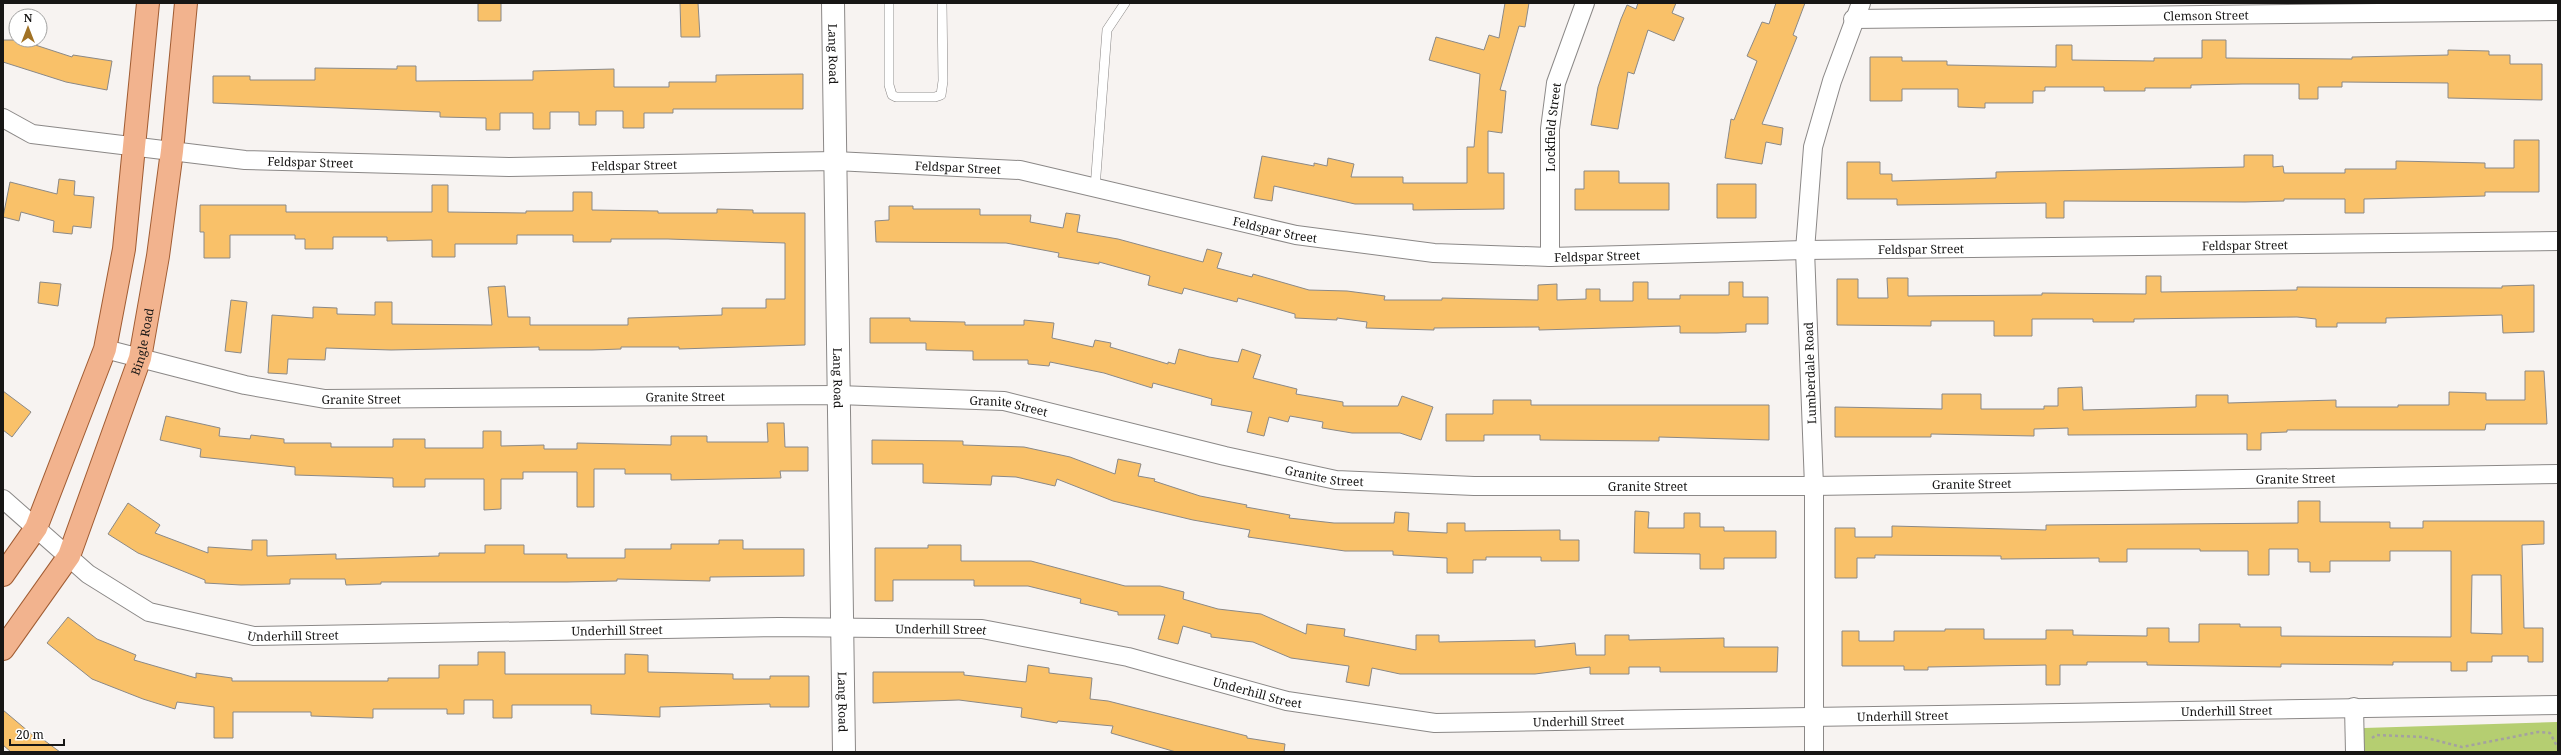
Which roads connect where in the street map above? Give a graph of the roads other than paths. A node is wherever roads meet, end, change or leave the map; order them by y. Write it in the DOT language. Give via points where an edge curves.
graph roads {
  1 [pos="148,3"];
  2 [pos="186,3"];
  3 [pos="833,3"];
  4 [pos="889,3"];
  5 [pos="942,3"];
  6 [pos="1125,3"];
  7 [pos="1585,3"];
  8 [pos="1861,3"];
  9 [pos="2558,11"];
  10 [pos="1854,19"];
  11 [pos="3,118"];
  12 [pos="135,147"];
  13 [pos="172,151"];
  14 [pos="835,161"];
  15 [pos="1095,188"];
  16 [pos="2558,241"];
  17 [pos="1805,250"];
  18 [pos="1550,257"];
  19 [pos="105,349"];
  20 [pos="140,358"];
  21 [pos="838,395"];
  22 [pos="2558,474"];
  23 [pos="1814,486"];
  24 [pos="3,500"];
  25 [pos="36,528"];
  26 [pos="69,556"];
  27 [pos="3,575"];
  28 [pos="840,626"];
  29 [pos="3,649"];
  30 [pos="2558,705"];
  31 [pos="2354,707"];
  32 [pos="1814,717"];
  33 [pos="844,752"];
  34 [pos="1814,752"];
  35 [pos="2355,752"];
  1 -- 12 [label="main road"];
  2 -- 13 [label="main road, Bingle Road"];
  3 -- 14 [label="street, Lang Road"];
  4 -- 5 [label="lane" via="889,85 892,95 935,97 940,95 943,89"];
  6 -- 15 [label="lane" via="1108,30"];
  7 -- 18 [label="street, Lockfield Street" via="1556,83 1550,128"];
  8 -- 10 [label="street, Lumberdale Road"];
  9 -- 10 [label="street, Clemson Street"];
  10 -- 17 [label="street, Lumberdale Road" via="1832,81 1814,147"];
  11 -- 12 [label="street, Feldspar Street" via="32,134"];
  12 -- 13 [label="street, Feldspar Street"];
  12 -- 19 [label="main road" via="124,249"];
  13 -- 14 [label="street, Feldspar Street" via="245,160 509,168"];
  13 -- 20 [label="main road, Bingle Road" via="158,256"];
  14 -- 15 [label="street, Feldspar Street" via="1020,170"];
  14 -- 21 [label="street, Lang Road"];
  15 -- 18 [label="street, Feldspar Street" via="1296,235 1434,253"];
  16 -- 17 [label="street, Feldspar Street"];
  17 -- 18 [label="street, Feldspar Street"];
  17 -- 23 [label="street, Lumberdale Road"];
  19 -- 20 [label="street, Granite Street"];
  19 -- 25 [label="main road"];
  20 -- 21 [label="street, Granite Street" via="245,385 325,399"];
  20 -- 26 [label="main road, Bingle Road"];
  21 -- 23 [label="street, Granite Street" via="1004,401 1226,456 1336,480 1474,486"];
  21 -- 28 [label="street, Lang Road"];
  22 -- 23 [label="street, Granite Street"];
  23 -- 32 [label="street, Lumberdale Road"];
  24 -- 25 [label="street, Underhill Street"];
  25 -- 26 [label="street, Underhill Street"];
  25 -- 27 [label="main road"];
  26 -- 28 [label="street, Underhill Street" via="88,574 149,612 254,636"];
  26 -- 29 [label="main road, Bingle Road"];
  28 -- 32 [label="street, Underhill Street" via="982,629 1128,657 1287,701 1435,723"];
  28 -- 33 [label="street, Lang Road"];
  30 -- 31 [label="street, Underhill Street"];
  31 -- 32 [label="street, Underhill Street"];
  31 -- 35 [label="street"];
  32 -- 34 [label="street, Lumberdale Road"];
}
